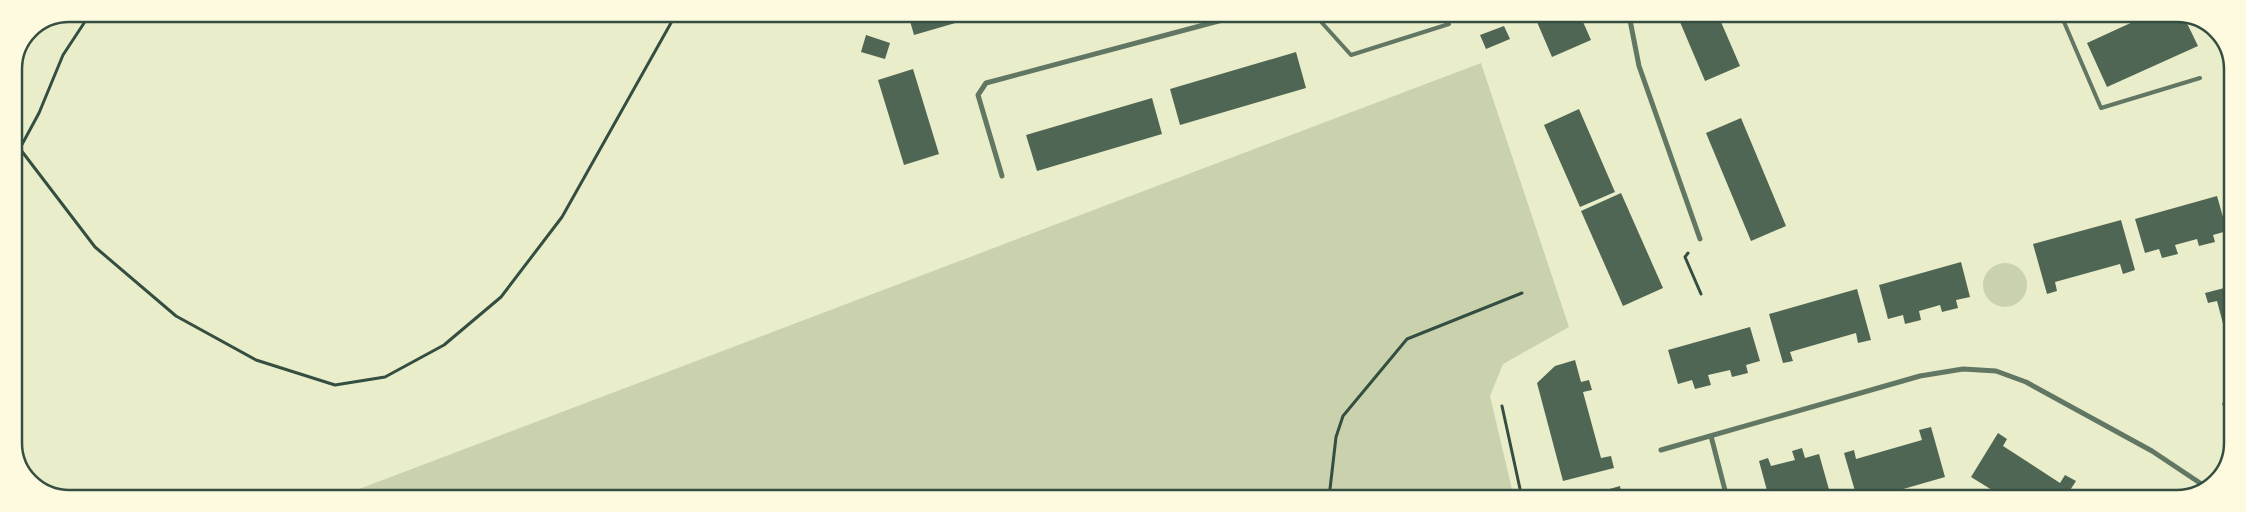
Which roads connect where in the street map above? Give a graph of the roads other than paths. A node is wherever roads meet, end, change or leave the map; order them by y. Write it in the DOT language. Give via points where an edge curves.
graph roads {
  1 [pos="1215,22"];
  2 [pos="1321,22"];
  3 [pos="1630,22"];
  4 [pos="2064,22"];
  5 [pos="1449,24"];
  6 [pos="2200,78"];
  7 [pos="1002,176"];
  8 [pos="1700,239"];
  9 [pos="1711,436"];
  10 [pos="1661,450"];
  11 [pos="2200,483"];
  12 [pos="1725,490"];
  1 -- 7 [label="street" via="986,83 978,95"];
  2 -- 5 [label="lane" via="1351,54"];
  3 -- 8 [label="street" via="1639,66"];
  4 -- 6 [label="lane" via="2101,108"];
  9 -- 10 [label="street"];
  9 -- 11 [label="street" via="1920,376 1963,368 1996,371 2026,382 2152,451"];
  9 -- 12 [label="street"];
}
